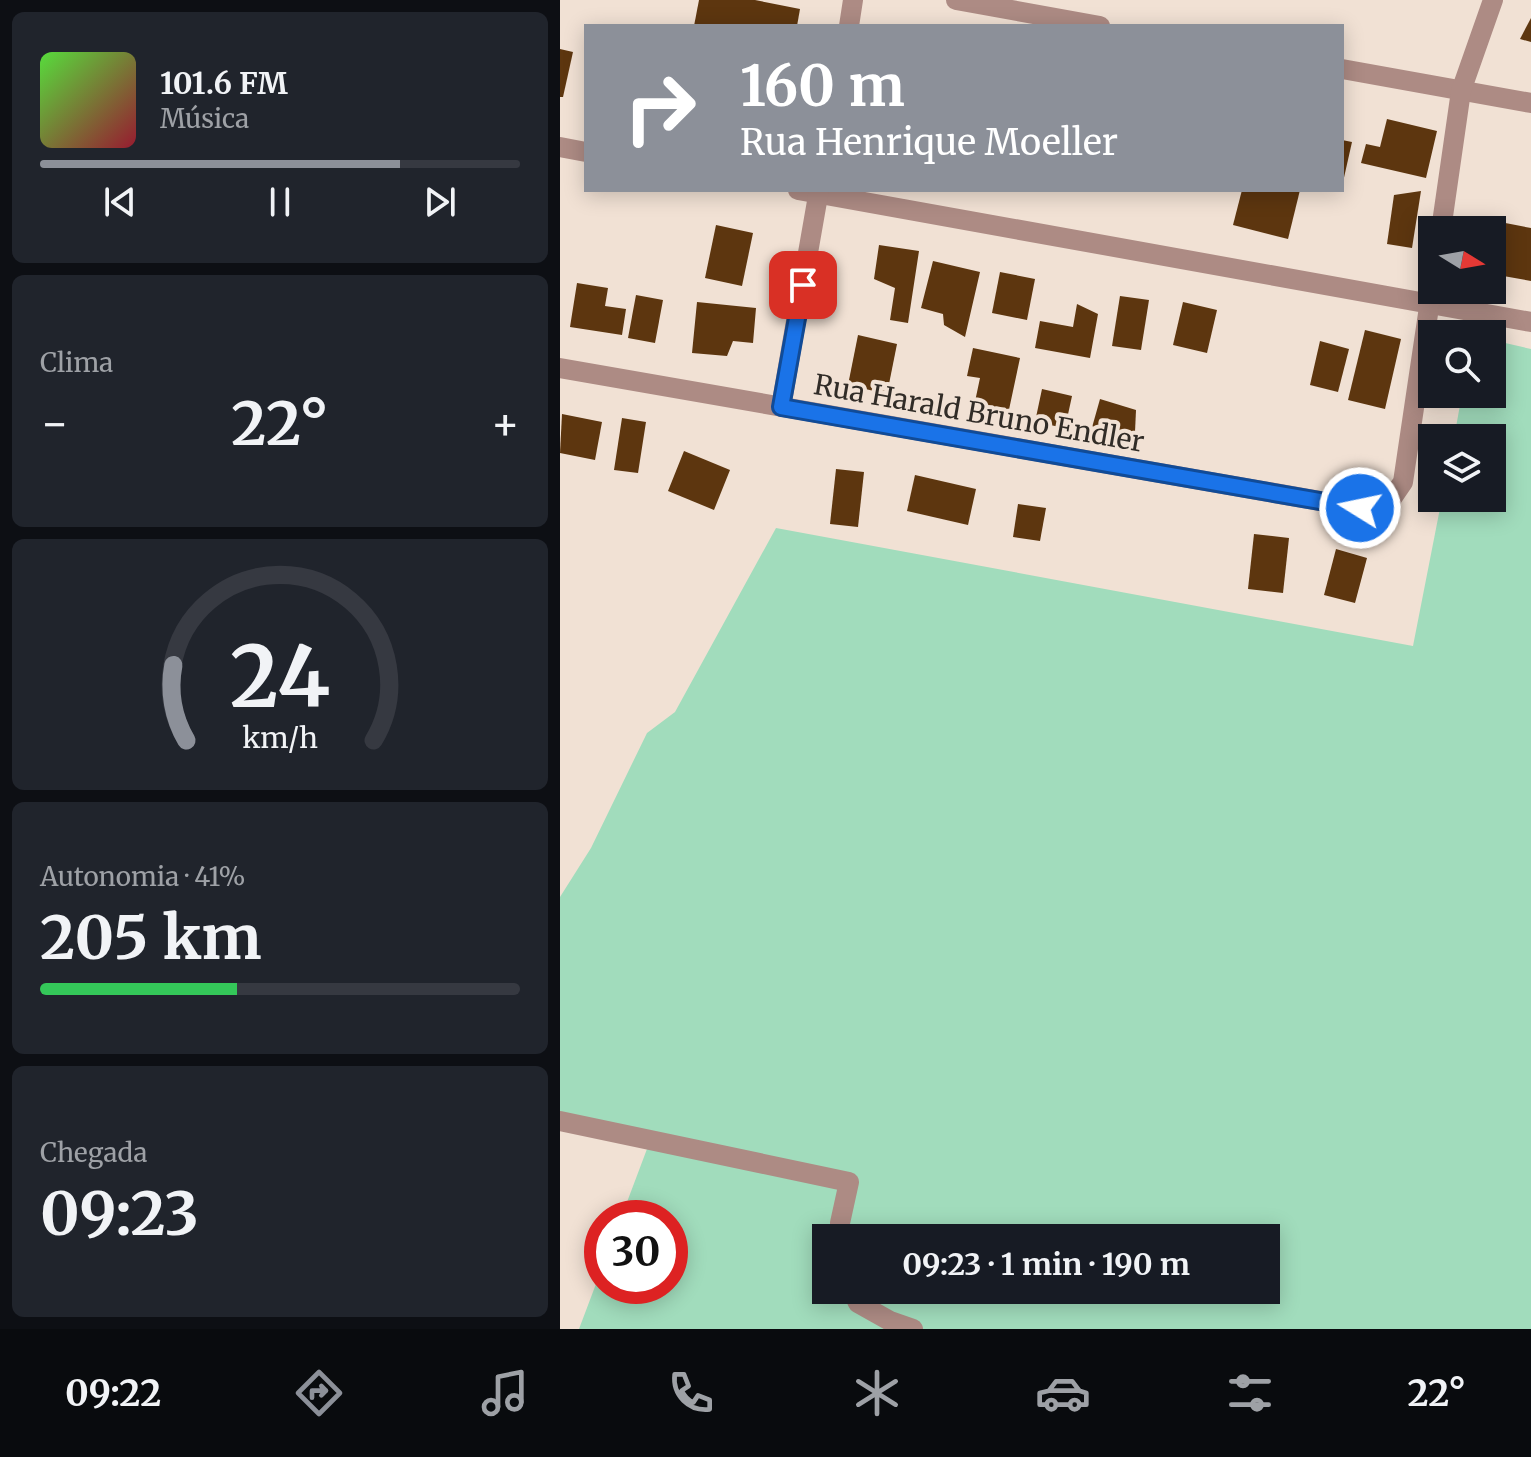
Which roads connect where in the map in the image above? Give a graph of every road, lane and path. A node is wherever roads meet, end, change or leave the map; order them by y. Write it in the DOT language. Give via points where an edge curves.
graph roads {
  1 [pos="853,0"];
  2 [pos="956,0"];
  3 [pos="1493,0"];
  4 [pos="849,24"];
  5 [pos="1089,24"];
  6 [pos="1344,69"];
  7 [pos="1461,91"];
  8 [pos="1531,103"];
  9 [pos="560,147"];
  10 [pos="584,152"];
  11 [pos="819,192"];
  12 [pos="1443,216"];
  13 [pos="1418,294"];
  14 [pos="1430,304"];
  15 [pos="1462,304"];
  16 [pos="1531,322"];
  17 [pos="560,368"];
  18 [pos="781,407"];
  19 [pos="560,1121"];
  20 [pos="840,1224"];
  21 [pos="860,1304"];
  22 [pos="913,1329"];
  1 -- 4 [label="street"];
  2 -- 5 [label="street"];
  3 -- 7 [label="street"];
  6 -- 7 [label="street"];
  7 -- 8 [label="street"];
  7 -- 12 [label="street"];
  9 -- 10 [label="street"];
  11 -- 13 [label="street"];
  11 -- 18 [label="street"];
  14 -- 18 [label="street, Rua Harald Bruno Endler" via="1403,482 1388,504 1360,508"];
  15 -- 16 [label="street"];
  17 -- 18 [label="street, Rua Harald Bruno Endler"];
  19 -- 20 [label="street" via="849,1182"];
  21 -- 22 [label="street"];
}
